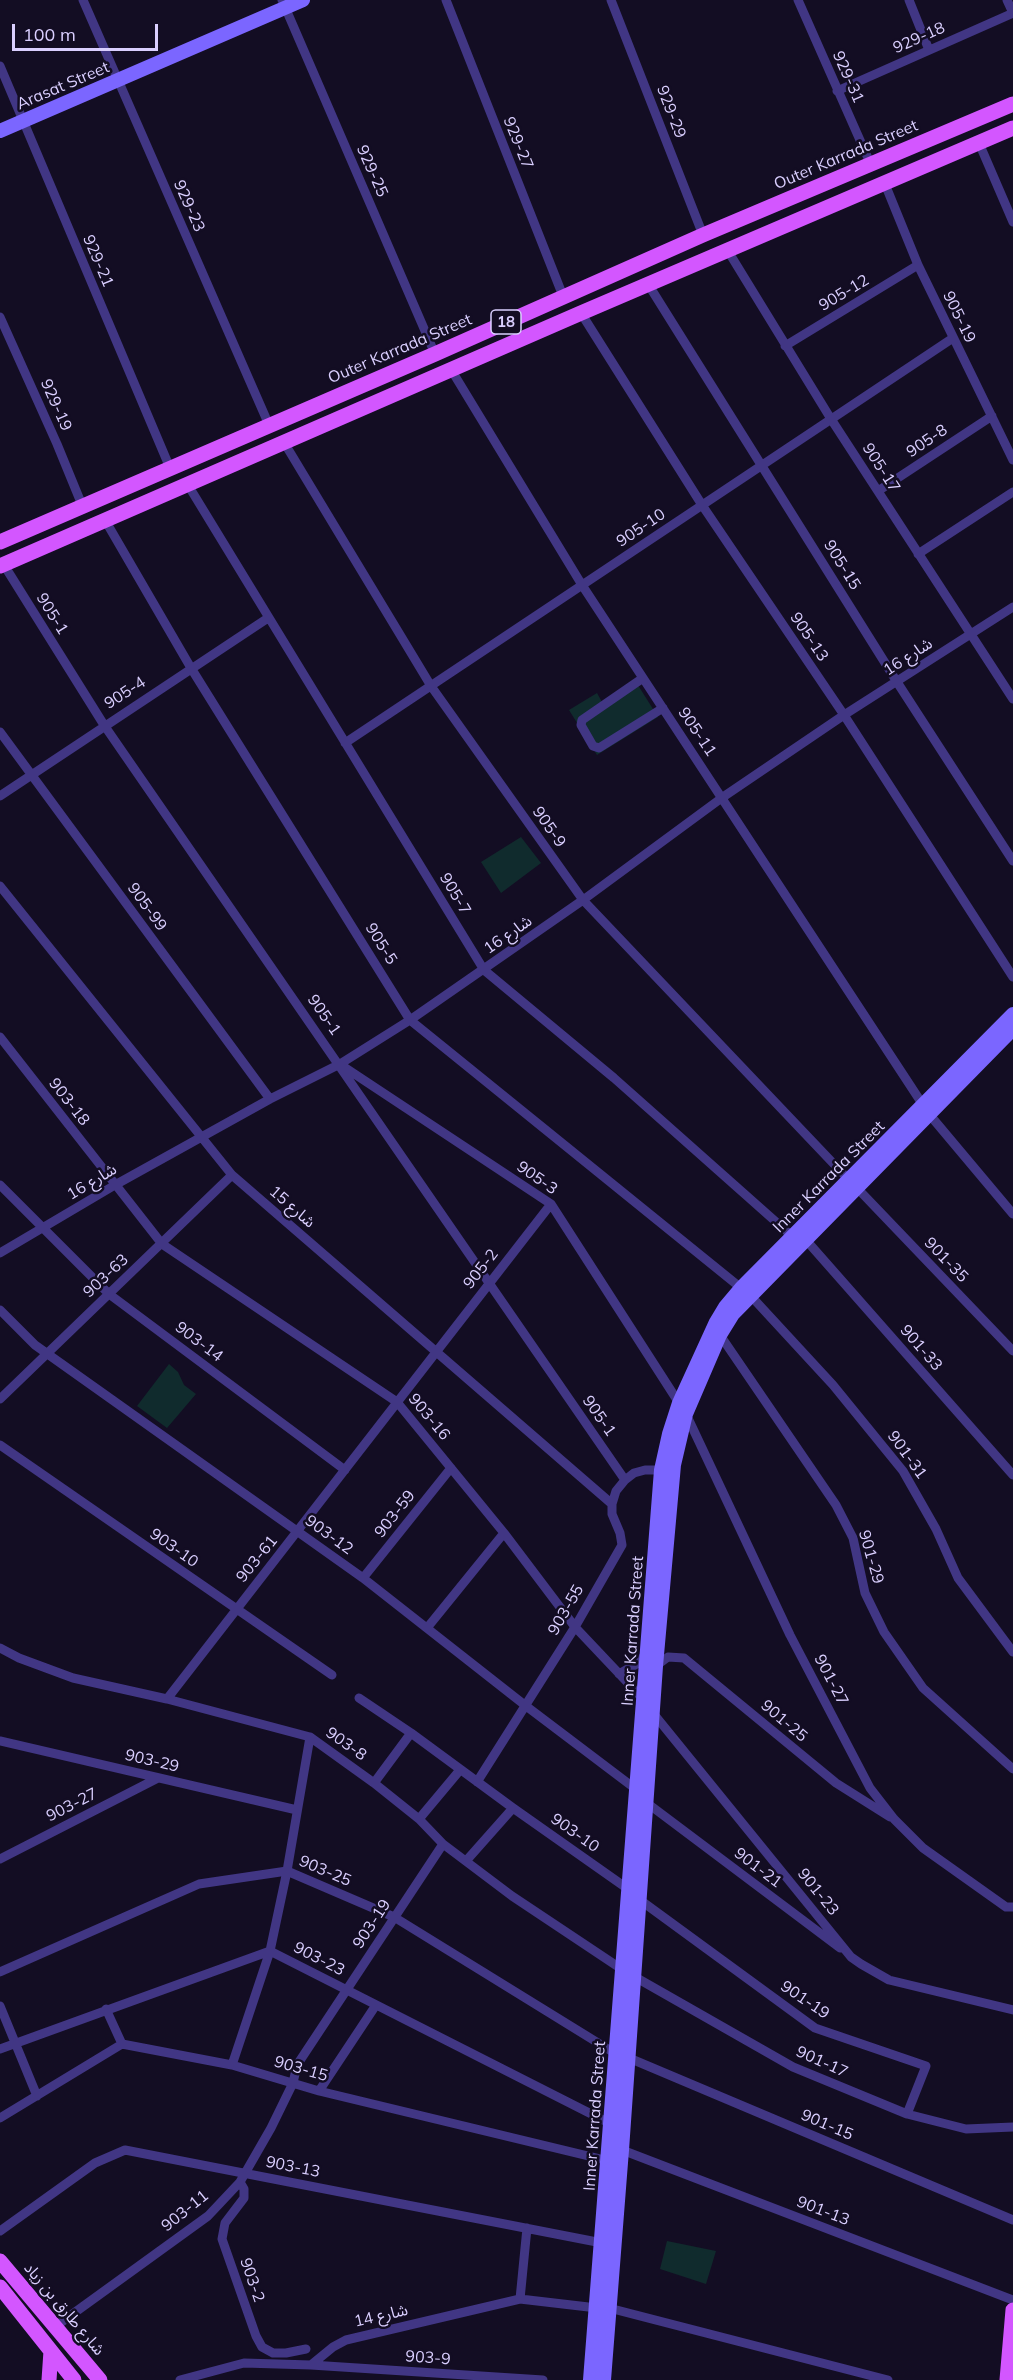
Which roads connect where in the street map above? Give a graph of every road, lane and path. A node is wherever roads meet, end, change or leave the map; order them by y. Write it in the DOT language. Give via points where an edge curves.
graph roads {
  1 [pos="83,0"];
  2 [pos="303,0"];
  3 [pos="446,0"];
  4 [pos="611,0"];
  5 [pos="798,0"];
  6 [pos="909,0"];
  7 [pos="1007,0"];
  8 [pos="283,4"];
  9 [pos="1013,13"];
  10 [pos="929,50"];
  11 [pos="0,66"];
  12 [pos="118,80"];
  13 [pos="837,91"];
  14 [pos="1013,104"];
  15 [pos="23,121"];
  16 [pos="1013,128"];
  17 [pos="0,131"];
  18 [pos="979,143"];
  19 [pos="871,165"];
  20 [pos="885,184"];
  21 [pos="1013,222"];
  22 [pos="703,235"];
  23 [pos="728,251"];
  24 [pos="918,266"];
  25 [pos="648,284"];
  26 [pos="562,296"];
  27 [pos="581,313"];
  28 [pos="0,317"];
  29 [pos="953,338"];
  30 [pos="785,346"];
  31 [pos="435,354"];
  32 [pos="452,371"];
  33 [pos="992,416"];
  34 [pos="831,419"];
  35 [pos="268,425"];
  36 [pos="285,444"];
  37 [pos="1013,460"];
  38 [pos="763,465"];
  39 [pos="170,468"];
  40 [pos="188,485"];
  41 [pos="878,491"];
  42 [pos="1013,492"];
  43 [pos="82,505"];
  44 [pos="702,506"];
  45 [pos="105,520"];
  46 [pos="0,542"];
  47 [pos="918,554"];
  48 [pos="2,566"];
  49 [pos="582,585"];
  50 [pos="1013,607"];
  51 [pos="268,618"];
  52 [pos="970,634"];
  53 [pos="191,668"];
  54 [pos="643,678"];
  55 [pos="897,682"];
  56 [pos="430,686"];
  57 [pos="1013,699"];
  58 [pos="663,708"];
  59 [pos="844,715"];
  60 [pos="104,725"];
  61 [pos="0,732"];
  62 [pos="345,743"];
  63 [pos="30,775"];
  64 [pos="0,796"];
  65 [pos="723,797"];
  66 [pos="1013,861"];
  67 [pos="0,886"];
  68 [pos="583,900"];
  69 [pos="484,970"];
  70 [pos="1013,977"];
  71 [pos="1013,1014"];
  72 [pos="410,1020"];
  73 [pos="1013,1029"];
  74 [pos="0,1037"];
  75 [pos="340,1064"];
  76 [pos="270,1100"];
  77 [pos="926,1110"];
  78 [pos="200,1138"];
  79 [pos="232,1175"];
  80 [pos="0,1185"];
  81 [pos="115,1185"];
  82 [pos="854,1185"];
  83 [pos="551,1204"];
  84 [pos="1013,1214"];
  85 [pos="43,1229"];
  86 [pos="800,1238"];
  87 [pos="162,1244"];
  88 [pos="0,1253"];
  89 [pos="489,1284"];
  90 [pos="746,1292"];
  91 [pos="109,1294"];
  92 [pos="0,1310"];
  93 [pos="720,1335"];
  94 [pos="1013,1351"];
  95 [pos="435,1352"];
  96 [pos="46,1353"];
  97 [pos="0,1400"];
  98 [pos="398,1402"];
  99 [pos="682,1408"];
  100 [pos="0,1445"];
  101 [pos="451,1468"];
  102 [pos="345,1470"];
  103 [pos="661,1470"];
  104 [pos="1013,1475"];
  105 [pos="625,1480"];
  106 [pos="612,1504"];
  107 [pos="299,1531"];
  108 [pos="504,1533"];
  109 [pos="363,1578"];
  110 [pos="236,1609"];
  111 [pos="575,1627"];
  112 [pos="427,1628"];
  113 [pos="0,1648"];
  114 [pos="648,1650"];
  115 [pos="1013,1652"];
  116 [pos="656,1666"];
  117 [pos="619,1674"];
  118 [pos="332,1675"];
  119 [pos="359,1698"];
  120 [pos="167,1699"];
  121 [pos="644,1700"];
  122 [pos="526,1706"];
  123 [pos="653,1713"];
  124 [pos="411,1732"];
  125 [pos="310,1737"];
  126 [pos="0,1741"];
  127 [pos="1013,1769"];
  128 [pos="460,1770"];
  129 [pos="158,1778"];
  130 [pos="477,1782"];
  131 [pos="374,1783"];
  132 [pos="637,1790"];
  133 [pos="647,1803"];
  134 [pos="513,1808"];
  135 [pos="297,1810"];
  136 [pos="418,1819"];
  137 [pos="894,1820"];
  138 [pos="443,1844"];
  139 [pos="0,1859"];
  140 [pos="466,1861"];
  141 [pos="287,1871"];
  142 [pos="628,1888"];
  143 [pos="640,1900"];
  144 [pos="1013,1908"];
  145 [pos="394,1917"];
  146 [pos="270,1951"];
  147 [pos="851,1957"];
  148 [pos="0,1972"];
  149 [pos="629,1973"];
  150 [pos="346,1990"];
  151 [pos="376,2005"];
  152 [pos="0,2006"];
  153 [pos="106,2009"];
  154 [pos="1013,2010"];
  155 [pos="16,2043"];
  156 [pos="122,2044"];
  157 [pos="0,2049"];
  158 [pos="622,2056"];
  159 [pos="232,2065"];
  160 [pos="292,2083"];
  161 [pos="319,2091"];
  162 [pos="37,2096"];
  163 [pos="907,2114"];
  164 [pos="0,2118"];
  165 [pos="611,2124"];
  166 [pos="1013,2127"];
  167 [pos="622,2150"];
  168 [pos="609,2161"];
  169 [pos="243,2178"];
  170 [pos="1013,2220"];
  171 [pos="528,2228"];
  172 [pos="0,2231"];
  173 [pos="602,2243"];
  174 [pos="0,2261"];
  175 [pos="0,2287"];
  176 [pos="520,2299"];
  177 [pos="1013,2300"];
  178 [pos="603,2308"];
  179 [pos="1013,2310"];
  180 [pos="56,2326"];
  181 [pos="306,2349"];
  182 [pos="51,2351"];
  183 [pos="311,2366"];
  184 [pos="848,2369"];
  185 [pos="49,2380"];
  186 [pos="74,2380"];
  187 [pos="100,2380"];
  188 [pos="180,2380"];
  189 [pos="543,2380"];
  190 [pos="590,2380"];
  191 [pos="604,2380"];
  192 [pos="847,2380"];
  193 [pos="888,2380"];
  194 [pos="1007,2380"];
  1 -- 12 [label="street, 929-23"];
  2 -- 8 [label="main road, Arasat Street"];
  3 -- 26 [label="street, 929-27"];
  4 -- 22 [label="street, 929-29"];
  5 -- 13 [label="street, 929-31"];
  6 -- 10 [label="street"];
  7 -- 9 [label="street"];
  8 -- 12 [label="main road, Arasat Street"];
  8 -- 31 [label="street, 929-25"];
  9 -- 10 [label="street, 929-18"];
  10 -- 13 [label="street, 929-18"];
  11 -- 15 [label="street, 929-21"];
  12 -- 15 [label="main road, Arasat Street"];
  12 -- 35 [label="street, 929-23"];
  13 -- 19 [label="street, 929-31"];
  14 -- 19 [label="main road, Outer Karrada Street / 18"];
  15 -- 17 [label="main road, Arasat Street"];
  15 -- 39 [label="street, 929-21"];
  16 -- 18 [label="main road, 18"];
  18 -- 20 [label="main road, 18"];
  18 -- 21 [label="street"];
  19 -- 22 [label="main road, Outer Karrada Street / 18"];
  20 -- 23 [label="main road, 18"];
  20 -- 24 [label="street, 905-19"];
  22 -- 26 [label="main road, Outer Karrada Street / 18"];
  23 -- 25 [label="main road, 18"];
  23 -- 30 [label="street, 905-17"];
  24 -- 29 [label="street, 905-19"];
  24 -- 30 [label="street, 905-12"];
  25 -- 27 [label="main road, 18"];
  25 -- 38 [label="street, 905-15"];
  26 -- 31 [label="main road, Outer Karrada Street / 18"];
  27 -- 32 [label="main road, 18"];
  27 -- 44 [label="street, 905-13"];
  28 -- 43 [label="street, 929-19"];
  29 -- 33 [label="street, 905-19"];
  29 -- 34 [label="street, 905-10"];
  30 -- 34 [label="street, 905-17"];
  31 -- 35 [label="main road, Outer Karrada Street / 18"];
  32 -- 36 [label="main road, 18"];
  32 -- 49 [label="street, 905-11"];
  33 -- 37 [label="street, 905-19"];
  33 -- 41 [label="street, 905-8"];
  34 -- 38 [label="street, 905-10"];
  34 -- 41 [label="street, 905-17"];
  35 -- 39 [label="main road, Outer Karrada Street / 18"];
  36 -- 40 [label="main road, 18"];
  36 -- 56 [label="street, 905-9"];
  38 -- 44 [label="street, 905-10"];
  38 -- 55 [label="street, 905-15"];
  39 -- 43 [label="main road, Outer Karrada Street / 18"];
  40 -- 45 [label="main road, 18"];
  40 -- 51 [label="street, 905-7"];
  41 -- 47 [label="street, 905-17"];
  42 -- 47 [label="street"];
  43 -- 46 [label="main road, Outer Karrada Street / 18"];
  44 -- 49 [label="street, 905-10"];
  44 -- 59 [label="street, 905-13"];
  45 -- 48 [label="main road, 18"];
  45 -- 53 [label="street, 905-5"];
  47 -- 52 [label="street, 905-17"];
  48 -- 60 [label="street, 905-1"];
  49 -- 54 [label="street, 905-11"];
  49 -- 56 [label="street, 905-10"];
  50 -- 52 [label="street, شارع 16"];
  51 -- 53 [label="street, 905-4"];
  51 -- 62 [label="street, 905-7"];
  52 -- 55 [label="street, شارع 16"];
  52 -- 57 [label="street, 905-17"];
  53 -- 60 [label="street, 905-4"];
  53 -- 72 [label="street, 905-5"];
  54 -- 58 [label="street, 905-11"];
  54 -- 58 [label="street" via="582,720 580,725 592,746 599,748"];
  55 -- 59 [label="street, شارع 16"];
  55 -- 66 [label="street, 905-15"];
  56 -- 62 [label="street, 905-10"];
  56 -- 68 [label="street, 905-9"];
  58 -- 65 [label="street, 905-11"];
  59 -- 65 [label="street, شارع 16"];
  59 -- 70 [label="street, 905-13"];
  60 -- 63 [label="street, 905-4"];
  60 -- 75 [label="street, 905-1"];
  61 -- 63 [label="street, 905-99"];
  62 -- 69 [label="street, 905-7"];
  63 -- 64 [label="street, 905-4"];
  63 -- 76 [label="street, 905-99"];
  65 -- 68 [label="street, شارع 16"];
  65 -- 77 [label="street, 905-11"];
  67 -- 78 [label="street, شارع 15"];
  68 -- 69 [label="street, شارع 16"];
  68 -- 82 [label="street, 905-9"];
  69 -- 72 [label="street, شارع 16"];
  69 -- 86 [label="street, 905-7"];
  71 -- 77 [label="main road, Inner Karrada Street"];
  72 -- 75 [label="street, شارع 16"];
  72 -- 90 [label="street, 905-5"];
  73 -- 77 [label="main road, Inner Karrada Street"];
  74 -- 81 [label="street, 903-18"];
  75 -- 76 [label="street, شارع 16"];
  75 -- 83 [label="street, 905-3"];
  75 -- 89 [label="street, 905-1"];
  76 -- 78 [label="street, شارع 16"];
  77 -- 82 [label="main road, Inner Karrada Street"];
  77 -- 84 [label="street, 905-11"];
  78 -- 79 [label="street, شارع 15"];
  78 -- 81 [label="street, شارع 16"];
  79 -- 87 [label="street, 903-63"];
  79 -- 95 [label="street, شارع 15"];
  80 -- 85 [label="street, 903-14"];
  81 -- 85 [label="street, شارع 16"];
  81 -- 87 [label="street, 903-16"];
  82 -- 86 [label="main road, Inner Karrada Street"];
  82 -- 94 [label="street, 901-35"];
  83 -- 89 [label="street, 905-2"];
  83 -- 99 [label="street, 905-3"];
  85 -- 88 [label="street, شارع 16"];
  85 -- 91 [label="street, 903-14"];
  86 -- 90 [label="main road, Inner Karrada Street"];
  86 -- 104 [label="street, 901-33"];
  87 -- 91 [label="street, 903-63"];
  87 -- 98 [label="street, 903-16"];
  89 -- 95 [label="street, 905-2"];
  89 -- 105 [label="street, 905-1"];
  90 -- 93 [label="main road, Inner Karrada Street"];
  90 -- 99 [label="main road, Inner Karrada Street" via="725,1307 716,1322"];
  90 -- 115 [label="street, 901-31" via="833,1385 903,1471 958,1578"];
  91 -- 96 [label="street, 903-63"];
  91 -- 102 [label="street, 903-14"];
  92 -- 96 [label="street, 903-12"];
  93 -- 99 [label="main road, Inner Karrada Street"];
  93 -- 127 [label="street, 901-29" via="836,1505 853,1538 865,1593 884,1632 923,1688"];
  95 -- 98 [label="street, 903-61"];
  95 -- 106 [label="street, شارع 15"];
  96 -- 97 [label="street, 903-63"];
  96 -- 107 [label="street, 903-12"];
  98 -- 101 [label="street, 903-16"];
  98 -- 102 [label="street, 903-61"];
  99 -- 103 [label="main road, Inner Karrada Street" via="669,1434"];
  99 -- 116 [label="main road, Inner Karrada Street"];
  99 -- 137 [label="street, 901-27" via="790,1635 870,1788"];
  100 -- 110 [label="street, 903-10"];
  101 -- 108 [label="street, 903-16"];
  101 -- 109 [label="street, 903-59"];
  102 -- 107 [label="street, 903-61"];
  103 -- 105 [label="street" via="645,1470"];
  103 -- 114 [label="main road, Inner Karrada Street"];
  105 -- 106 [label="street"];
  106 -- 111 [label="street, 903-55" via="622,1545"];
  107 -- 109 [label="street, 903-12"];
  107 -- 110 [label="street, 903-61"];
  108 -- 111 [label="street, 903-16"];
  108 -- 112 [label="street"];
  109 -- 112 [label="street, 903-12"];
  110 -- 118 [label="street, 903-10"];
  110 -- 120 [label="street, 903-61"];
  111 -- 117 [label="street, 903-16"];
  111 -- 122 [label="street, 903-55"];
  112 -- 122 [label="street, 903-12"];
  113 -- 120 [label="street, 903-8" via="73,1678"];
  114 -- 117 [label="street" via="640,1662"];
  114 -- 121 [label="main road, Inner Karrada Street"];
  116 -- 123 [label="main road, Inner Karrada Street"];
  116 -- 137 [label="street, 901-25" via="668,1657 684,1658 836,1783"];
  117 -- 121 [label="street, 903-16"];
  119 -- 124 [label="street, 903-10"];
  120 -- 125 [label="street, 903-8"];
  121 -- 132 [label="main road, Inner Karrada Street"];
  122 -- 130 [label="street, 903-55"];
  122 -- 132 [label="street, 903-12"];
  123 -- 133 [label="main road, Inner Karrada Street"];
  123 -- 147 [label="street, 901-23"];
  124 -- 128 [label="street, 903-10"];
  124 -- 131 [label="street"];
  125 -- 131 [label="street, 903-8"];
  125 -- 135 [label="street"];
  126 -- 129 [label="street, 903-29"];
  128 -- 130 [label="street, 903-10"];
  128 -- 136 [label="street"];
  129 -- 135 [label="street, 903-29"];
  129 -- 139 [label="street, 903-27"];
  130 -- 134 [label="street, 903-10"];
  131 -- 136 [label="street, 903-8"];
  132 -- 142 [label="main road, Inner Karrada Street"];
  133 -- 143 [label="main road, Inner Karrada Street"];
  133 -- 147 [label="street, 901-21"];
  134 -- 140 [label="street"];
  134 -- 142 [label="street, 903-10"];
  135 -- 141 [label="street"];
  136 -- 138 [label="street, 903-8"];
  137 -- 144 [label="street, 901-27" via="956,1874"];
  138 -- 140 [label="street, 903-8"];
  138 -- 145 [label="street, 903-19"];
  140 -- 149 [label="street, 903-8"];
  141 -- 145 [label="street, 903-25"];
  141 -- 146 [label="street"];
  141 -- 148 [label="street, 903-25" via="199,1884"];
  142 -- 149 [label="main road, Inner Karrada Street"];
  143 -- 149 [label="main road, Inner Karrada Street"];
  143 -- 163 [label="street, 901-19" via="815,2028 926,2066"];
  145 -- 150 [label="street, 903-19"];
  145 -- 158 [label="street, 903-25"];
  146 -- 150 [label="street, 903-23"];
  146 -- 153 [label="street, 903-23"];
  146 -- 159 [label="street"];
  147 -- 154 [label="street, 901-23" via="889,1980"];
  149 -- 158 [label="main road, Inner Karrada Street"];
  149 -- 163 [label="street, 901-17" via="794,2067"];
  150 -- 151 [label="street, 903-23"];
  150 -- 160 [label="street, 903-19" via="297,2065"];
  151 -- 161 [label="street"];
  151 -- 165 [label="street, 903-23"];
  152 -- 155 [label="street"];
  153 -- 155 [label="street, 903-23"];
  153 -- 156 [label="street"];
  155 -- 157 [label="street, 903-23"];
  155 -- 162 [label="street"];
  156 -- 159 [label="street, 903-15"];
  156 -- 162 [label="street"];
  158 -- 165 [label="main road, Inner Karrada Street"];
  158 -- 167 [label="main road, Inner Karrada Street"];
  158 -- 170 [label="street, 901-15"];
  159 -- 160 [label="street, 903-15"];
  160 -- 161 [label="street, 903-15"];
  160 -- 169 [label="street, 903-11"];
  161 -- 168 [label="street, 903-15"];
  162 -- 164 [label="street"];
  163 -- 166 [label="street, 901-17" via="966,2129"];
  165 -- 168 [label="main road, Inner Karrada Street"];
  167 -- 177 [label="street, 901-13"];
  167 -- 178 [label="main road, Inner Karrada Street"];
  168 -- 173 [label="main road, Inner Karrada Street"];
  169 -- 171 [label="street, 903-13"];
  169 -- 172 [label="street, 903-13" via="125,2150 95,2163"];
  169 -- 180 [label="street, 903-11" via="208,2216"];
  169 -- 181 [label="street, 903-2" via="244,2198 225,2223 222,2239 256,2336 262,2347 273,2354"];
  171 -- 173 [label="street, 903-13"];
  171 -- 176 [label="street"];
  173 -- 178 [label="main road, Inner Karrada Street"];
  174 -- 180 [label="main road, شارع طارق بن زياد"];
  175 -- 182 [label="main road"];
  176 -- 178 [label="street, شارع 14"];
  176 -- 183 [label="street, شارع 14" via="346,2340"];
  178 -- 184 [label="street, شارع 14"];
  178 -- 190 [label="main road, Inner Karrada Street"];
  178 -- 191 [label="main road, Inner Karrada Street"];
  179 -- 194 [label="main road"];
  180 -- 187 [label="main road, شارع طارق بن زياد"];
  182 -- 185 [label="main road"];
  182 -- 186 [label="main road"];
  183 -- 188 [label="street" via="244,2363"];
  183 -- 189 [label="street, 903-9"];
  184 -- 192 [label="street"];
  184 -- 193 [label="street, شارع 14"];
}
